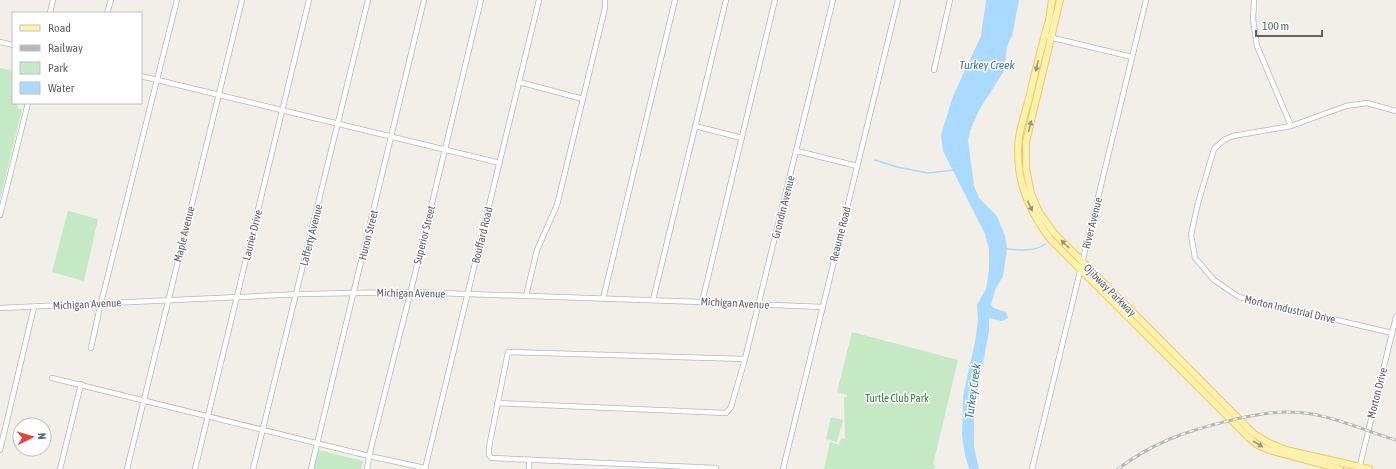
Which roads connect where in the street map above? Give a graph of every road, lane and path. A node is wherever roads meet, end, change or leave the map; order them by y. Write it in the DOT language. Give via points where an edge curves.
graph roads {
  1 [pos="53,0"];
  2 [pos="111,0"];
  3 [pos="177,0"];
  4 [pos="242,0"];
  5 [pos="309,0"];
  6 [pos="368,0"];
  7 [pos="424,0"];
  8 [pos="481,0"];
  9 [pos="539,0"];
  10 [pos="605,0"];
  11 [pos="675,0"];
  12 [pos="726,0"];
  13 [pos="775,0"];
  14 [pos="833,0"];
  15 [pos="898,0"];
  16 [pos="950,0"];
  17 [pos="1052,0"];
  18 [pos="1060,0"];
  19 [pos="1146,0"];
  20 [pos="1254,0"];
  21 [pos="50,12"];
  22 [pos="107,12"];
  23 [pos="1044,36"];
  24 [pos="1052,38"];
  25 [pos="0,42"];
  26 [pos="12,45"];
  27 [pos="1132,57"];
  28 [pos="934,70"];
  29 [pos="142,76"];
  30 [pos="158,80"];
  31 [pos="519,82"];
  32 [pos="218,95"];
  33 [pos="583,99"];
  34 [pos="28,104"];
  35 [pos="282,111"];
  36 [pos="1396,111"];
  37 [pos="338,124"];
  38 [pos="695,126"];
  39 [pos="1291,126"];
  40 [pos="392,137"];
  41 [pos="742,138"];
  42 [pos="445,150"];
  43 [pos="797,151"];
  44 [pos="500,163"];
  45 [pos="857,166"];
  46 [pos="0,215"];
  47 [pos="1082,261"];
  48 [pos="1081,269"];
  49 [pos="410,292"];
  50 [pos="354,293"];
  51 [pos="296,294"];
  52 [pos="468,295"];
  53 [pos="526,296"];
  54 [pos="237,297"];
  55 [pos="603,299"];
  56 [pos="168,300"];
  57 [pos="653,300"];
  58 [pos="702,302"];
  59 [pos="101,303"];
  60 [pos="759,304"];
  61 [pos="34,307"];
  62 [pos="822,307"];
  63 [pos="0,308"];
  64 [pos="1396,316"];
  65 [pos="1392,333"];
  66 [pos="91,348"];
  67 [pos="745,359"];
  68 [pos="52,378"];
  69 [pos="81,384"];
  70 [pos="145,400"];
  71 [pos="497,402"];
  72 [pos="208,416"];
  73 [pos="263,429"];
  74 [pos="318,443"];
  75 [pos="0,450"];
  76 [pos="369,456"];
  77 [pos="529,460"];
  78 [pos="716,468"];
  79 [pos="1359,468"];
  80 [pos="60,469"];
  81 [pos="127,469"];
  82 [pos="195,469"];
  83 [pos="253,469"];
  84 [pos="311,469"];
  85 [pos="367,469"];
  86 [pos="425,469"];
  87 [pos="529,469"];
  88 [pos="783,469"];
  89 [pos="1032,469"];
  90 [pos="1340,469"];
  91 [pos="1369,469"];
  1 -- 21 [label="street"];
  2 -- 22 [label="street"];
  3 -- 30 [label="street"];
  4 -- 32 [label="street, Maple Avenue"];
  5 -- 35 [label="street, Laurier Drive"];
  6 -- 37 [label="street, Lafferty Avenue"];
  7 -- 40 [label="street, Huron Street"];
  8 -- 42 [label="street, Superior Street"];
  9 -- 31 [label="street, Bouffard Road"];
  10 -- 33 [label="street"];
  11 -- 55 [label="street"];
  12 -- 38 [label="street"];
  13 -- 41 [label="street"];
  14 -- 43 [label="street, Grondin Avenue"];
  15 -- 45 [label="street, Reaume Road"];
  16 -- 28 [label="street"];
  17 -- 23 [label="main road, Ojibway Parkway"];
  18 -- 24 [label="main road, Ojibway Parkway"];
  19 -- 27 [label="street, River Avenue"];
  20 -- 39 [label="street" via="1253,19 1257,46"];
  23 -- 24 [label="street"];
  23 -- 48 [label="main road, Ojibway Parkway, one-way" via="1019,138 1020,180 1039,225"];
  24 -- 27 [label="street"];
  47 -- 24 [label="main road, Ojibway Parkway, one-way" via="1039,212 1031,194 1026,168 1026,142"];
  25 -- 26 [label="street"];
  27 -- 47 [label="street, River Avenue"];
  29 -- 30 [label="street"];
  30 -- 32 [label="street"];
  30 -- 59 [label="street"];
  31 -- 33 [label="street"];
  31 -- 44 [label="street, Bouffard Road"];
  32 -- 35 [label="street"];
  32 -- 56 [label="street, Maple Avenue"];
  33 -- 53 [label="street" via="557,205 537,250"];
  34 -- 46 [label="street"];
  35 -- 37 [label="street"];
  35 -- 54 [label="street, Laurier Drive"];
  36 -- 39 [label="street, Morton Industrial Drive" via="1367,103 1346,106"];
  37 -- 40 [label="street"];
  37 -- 51 [label="street, Lafferty Avenue"];
  38 -- 41 [label="street"];
  38 -- 57 [label="street"];
  39 -- 65 [label="street, Morton Industrial Drive" via="1233,136 1214,149 1191,235 1195,258 1214,280 1239,297"];
  40 -- 42 [label="street"];
  40 -- 50 [label="street, Huron Street"];
  41 -- 58 [label="street"];
  42 -- 44 [label="street"];
  42 -- 49 [label="street, Superior Street"];
  43 -- 45 [label="street"];
  43 -- 60 [label="street, Grondin Avenue"];
  44 -- 52 [label="street, Bouffard Road"];
  45 -- 62 [label="street, Reaume Road"];
  47 -- 48 [label="street, River Avenue"];
  47 -- 79 [label="main road, Ojibway Parkway" via="1254,434 1286,450"];
  48 -- 89 [label="street, River Avenue"];
  48 -- 90 [label="main road, Ojibway Parkway, one-way" via="1258,445"];
  49 -- 50 [label="street, Michigan Avenue"];
  49 -- 52 [label="street, Michigan Avenue"];
  49 -- 76 [label="street, Superior Street"];
  50 -- 51 [label="street, Michigan Avenue"];
  50 -- 74 [label="street, Huron Street"];
  51 -- 54 [label="street, Michigan Avenue"];
  51 -- 73 [label="street, Lafferty Avenue"];
  52 -- 53 [label="street, Michigan Avenue"];
  52 -- 86 [label="street, Bouffard Road"];
  53 -- 55 [label="street, Michigan Avenue"];
  54 -- 56 [label="street, Michigan Avenue"];
  54 -- 72 [label="street, Laurier Drive"];
  55 -- 57 [label="street, Michigan Avenue"];
  56 -- 59 [label="street, Michigan Avenue"];
  56 -- 70 [label="street, Maple Avenue"];
  57 -- 58 [label="street, Michigan Avenue"];
  58 -- 60 [label="street, Michigan Avenue"];
  59 -- 61 [label="street, Michigan Avenue"];
  59 -- 66 [label="street"];
  60 -- 62 [label="street, Michigan Avenue"];
  60 -- 67 [label="street, Grondin Avenue"];
  61 -- 63 [label="street, Michigan Avenue"];
  61 -- 75 [label="street"];
  62 -- 88 [label="street, Reaume Road"];
  64 -- 65 [label="street, Morton Drive"];
  65 -- 79 [label="street, Morton Drive"];
  67 -- 71 [label="street, Grondin Avenue" via="731,407 726,413"];
  67 -- 71 [label="street" via="508,352"];
  68 -- 69 [label="street"];
  69 -- 70 [label="street"];
  69 -- 80 [label="street"];
  70 -- 72 [label="street"];
  70 -- 81 [label="street, Maple Avenue"];
  71 -- 77 [label="street" via="489,454 492,458"];
  72 -- 73 [label="street"];
  72 -- 82 [label="street, Laurier Drive"];
  73 -- 74 [label="street"];
  73 -- 83 [label="street, Lafferty Avenue"];
  74 -- 76 [label="street"];
  74 -- 84 [label="street, Huron Street"];
  76 -- 85 [label="street, Superior Street"];
  76 -- 86 [label="street"];
  77 -- 78 [label="street"];
  77 -- 87 [label="street"];
  79 -- 91 [label="main road, Ojibway Parkway"];
}
